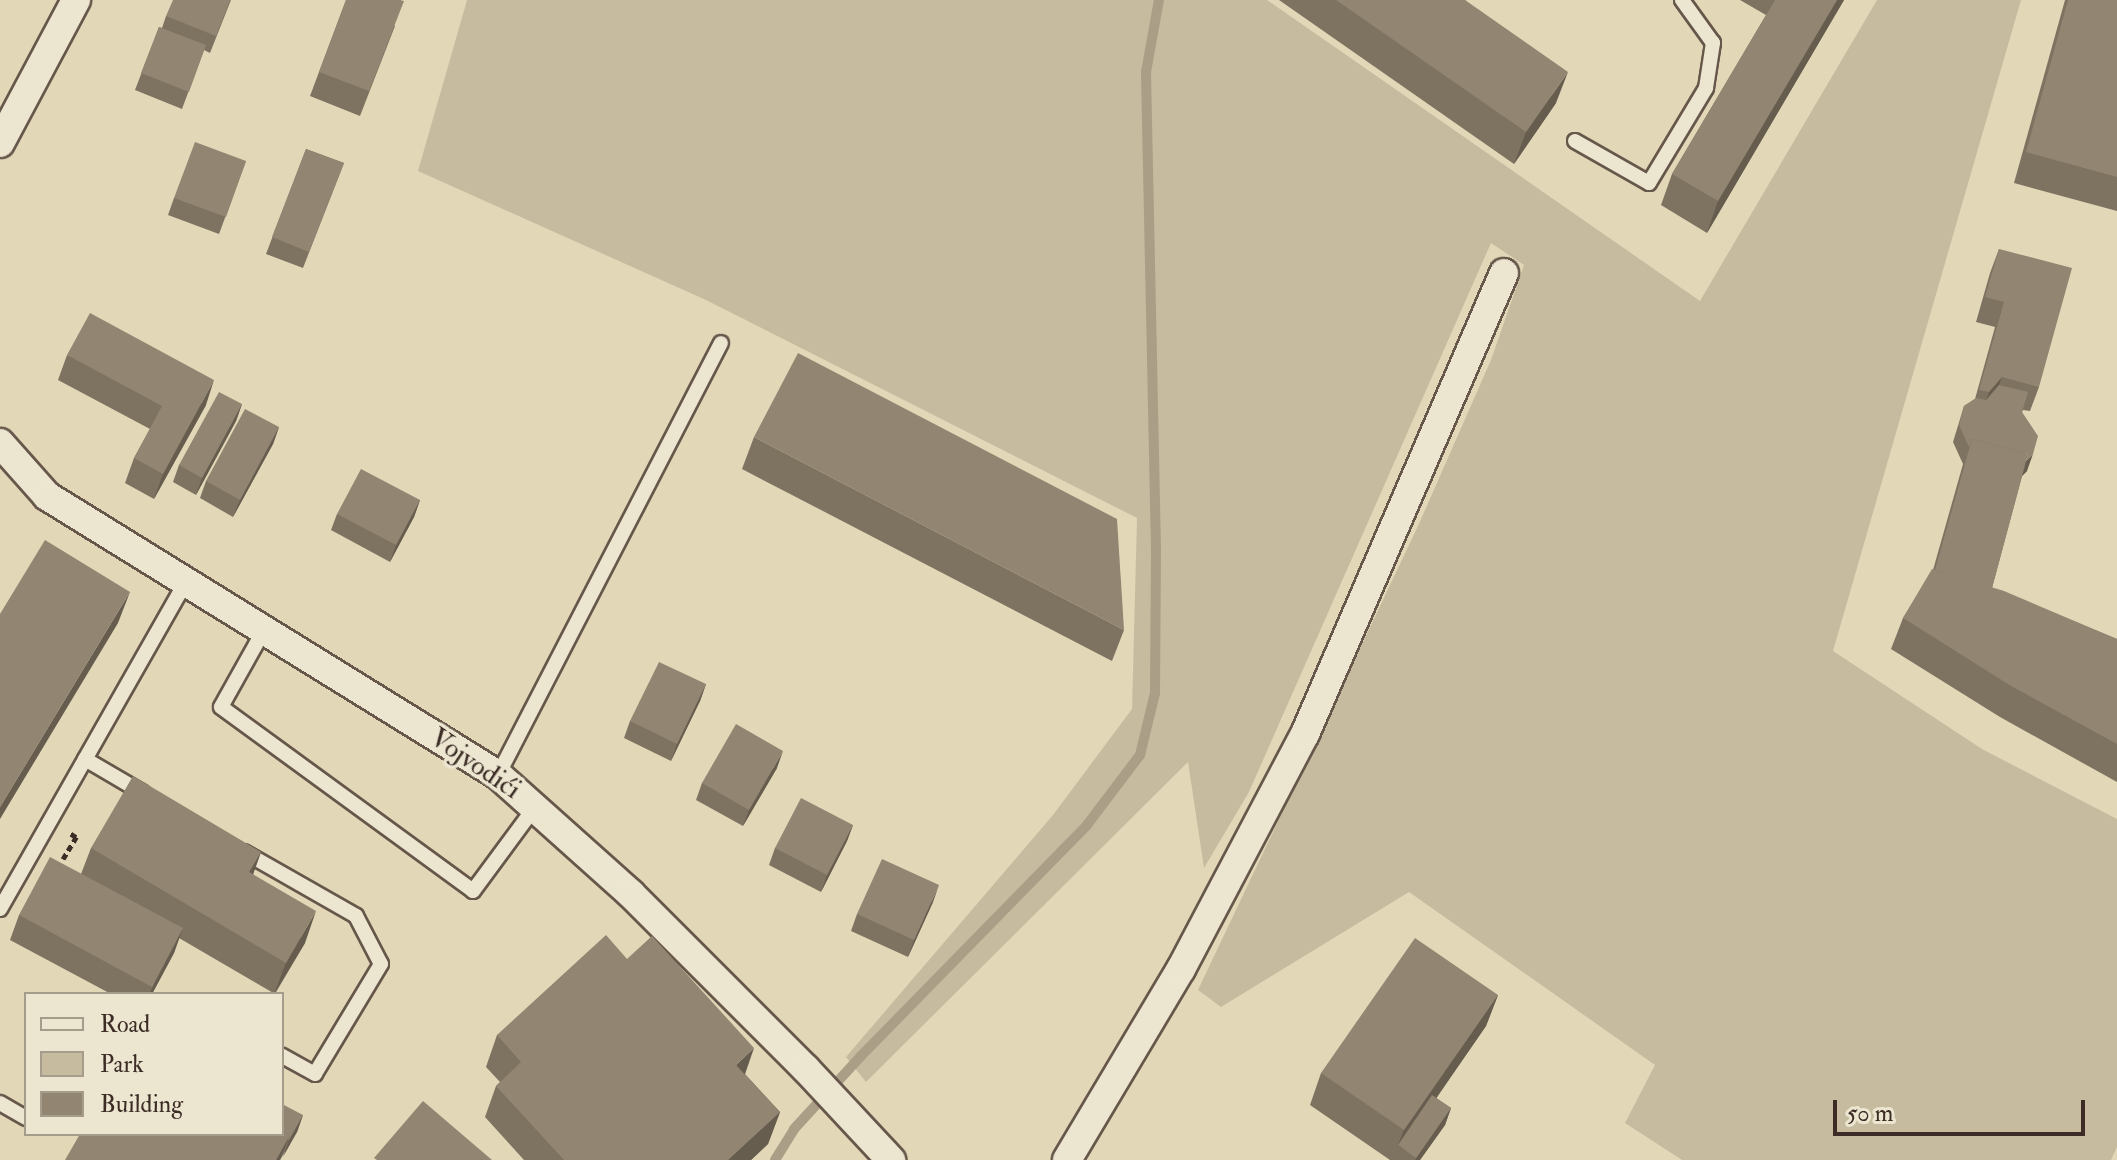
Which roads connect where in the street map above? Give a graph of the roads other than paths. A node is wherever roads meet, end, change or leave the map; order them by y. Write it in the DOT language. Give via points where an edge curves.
graph roads {
  1 [pos="76,0"];
  2 [pos="1682,0"];
  3 [pos="1575,141"];
  4 [pos="0,143"];
  5 [pos="1504,273"];
  6 [pos="721,343"];
  7 [pos="0,443"];
  8 [pos="186,582"];
  9 [pos="264,630"];
  10 [pos="85,759"];
  11 [pos="498,775"];
  12 [pos="153,799"];
  13 [pos="535,807"];
  14 [pos="234,846"];
  15 [pos="0,909"];
  16 [pos="284,1057"];
  17 [pos="0,1103"];
  18 [pos="24,1117"];
  19 [pos="891,1160"];
  20 [pos="1067,1160"];
  1 -- 4 [label="street"];
  2 -- 3 [label="lane" via="1713,43 1706,88 1649,183"];
  5 -- 20 [label="street" via="1305,734 1181,969"];
  6 -- 11 [label="lane"];
  7 -- 8 [label="street, Vojvodići" via="47,496"];
  8 -- 9 [label="street, Vojvodići"];
  8 -- 10 [label="lane"];
  9 -- 11 [label="street, Vojvodići"];
  9 -- 13 [label="lane" via="221,707 473,891"];
  10 -- 12 [label="lane"];
  10 -- 15 [label="lane"];
  11 -- 13 [label="street, Vojvodići"];
  13 -- 19 [label="street, Vojvodići" via="631,894"];
  14 -- 16 [label="lane" via="356,916 381,964 315,1074"];
  17 -- 18 [label="lane"];
}
